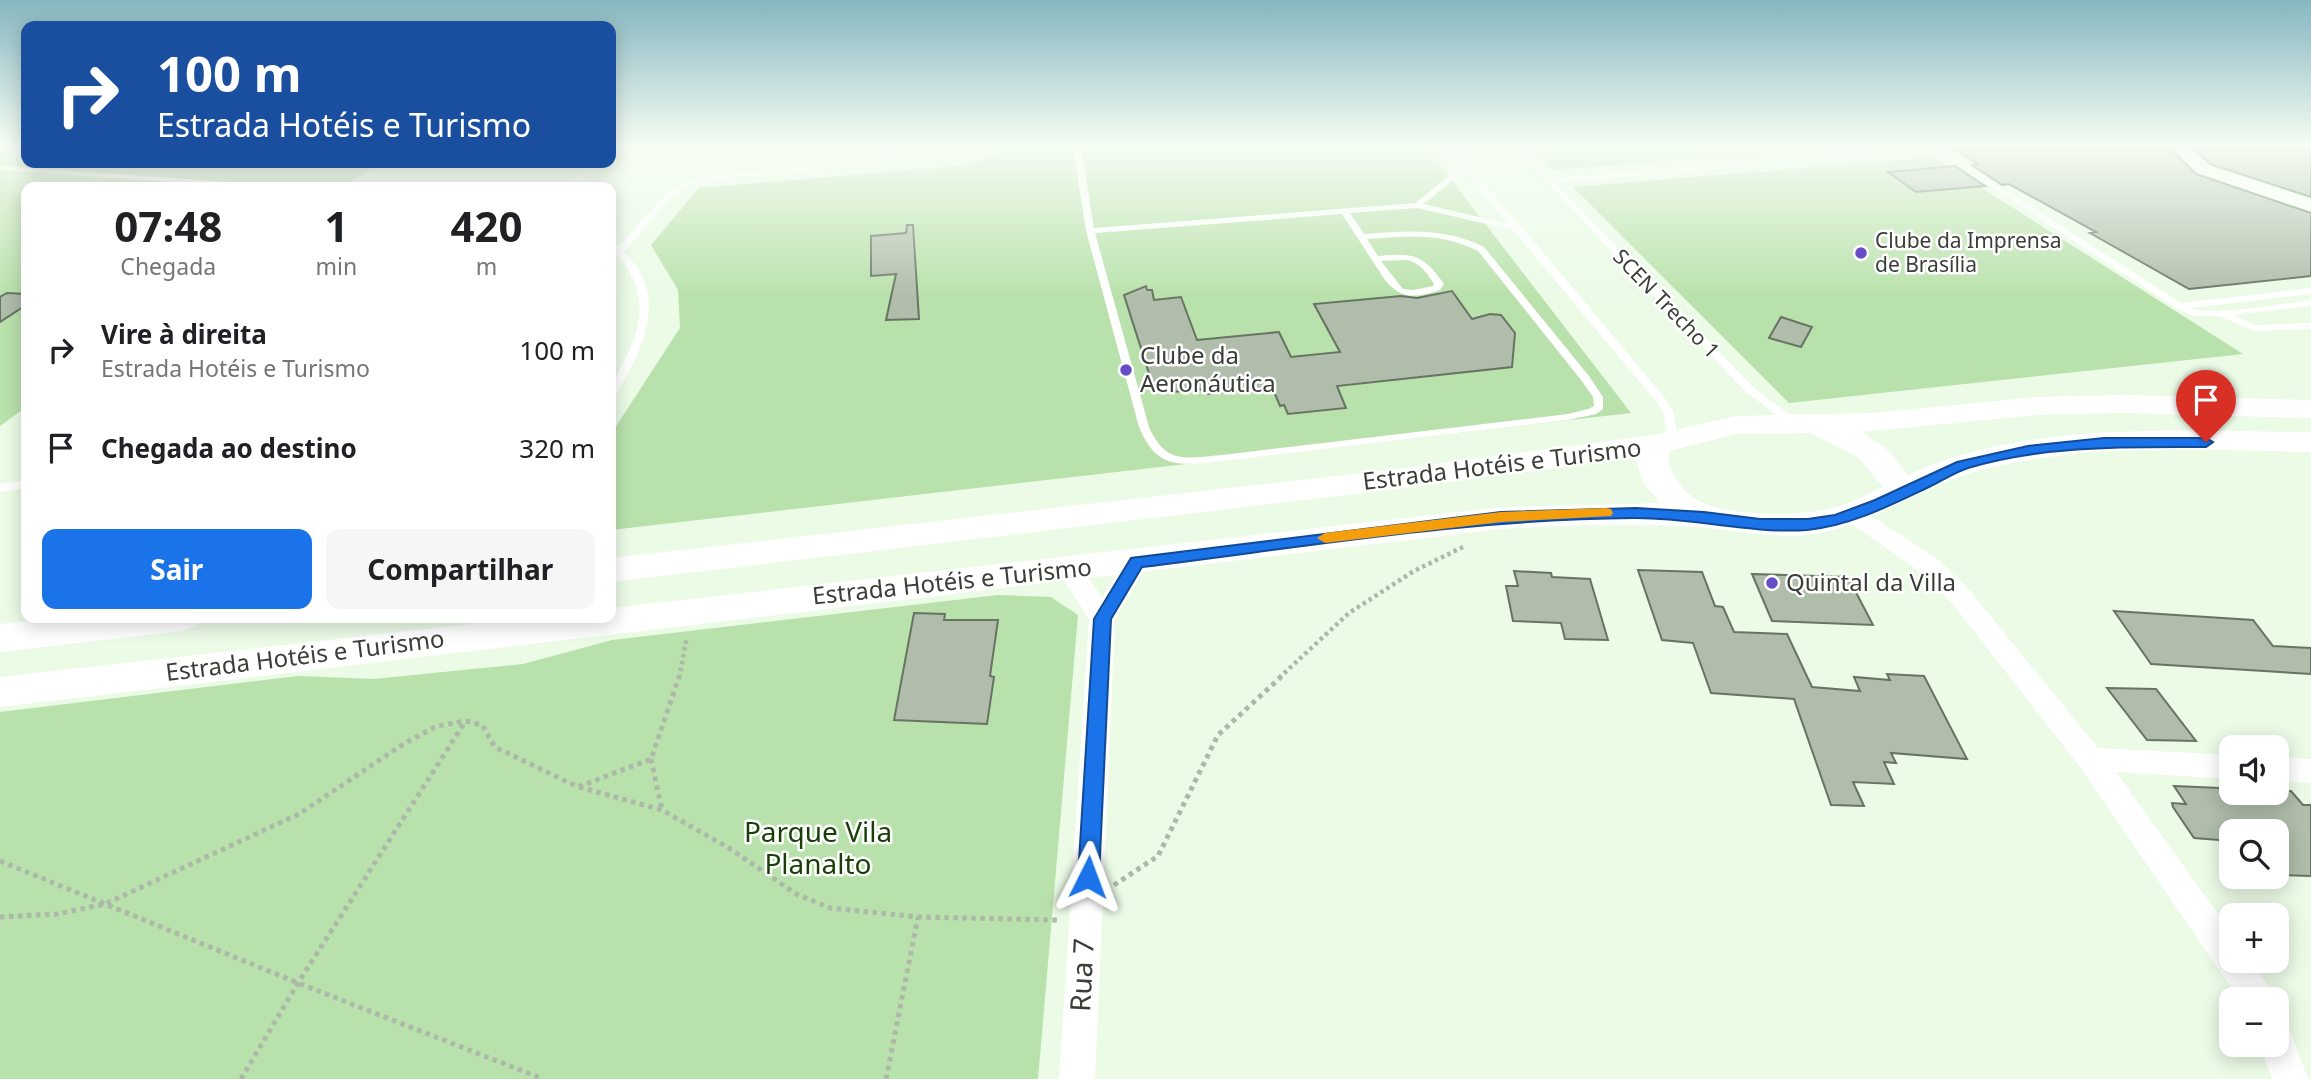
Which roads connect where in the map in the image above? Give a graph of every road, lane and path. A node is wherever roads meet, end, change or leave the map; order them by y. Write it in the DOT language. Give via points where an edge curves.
graph roads {
  1 [pos="667,197"];
  2 [pos="1085,197"];
  3 [pos="1427,197"];
  4 [pos="1492,197"];
  5 [pos="1565,197"];
  6 [pos="2012,197"];
  7 [pos="2286,197"];
  8 [pos="1417,205"];
  9 [pos="2311,206"];
  10 [pos="1344,211"];
  11 [pos="1519,229"];
  12 [pos="1090,231"];
  13 [pos="1363,237"];
  14 [pos="616,247"];
  15 [pos="616,249"];
  16 [pos="1376,259"];
  17 [pos="2311,291"];
  18 [pos="2277,295"];
  19 [pos="2311,303"];
  20 [pos="2294,305"];
  21 [pos="2179,306"];
  22 [pos="2220,313"];
  23 [pos="2311,326"];
  24 [pos="616,385"];
  25 [pos="2311,409"];
  26 [pos="1803,423"];
  27 [pos="1665,436"];
  28 [pos="2310,443"];
  29 [pos="21,485"];
  30 [pos="0,488"];
  31 [pos="1902,492"];
  32 [pos="1853,514"];
  33 [pos="1704,517"];
  34 [pos="1475,541"];
  35 [pos="1136,562"];
  36 [pos="616,569"];
  37 [pos="1070,569"];
  38 [pos="691,611"];
  39 [pos="1102,619"];
  40 [pos="616,620"];
  41 [pos="136,623"];
  42 [pos="589,623"];
  43 [pos="0,638"];
  44 [pos="0,692"];
  45 [pos="466,721"];
  46 [pos="2090,759"];
  47 [pos="651,760"];
  48 [pos="2219,766"];
  49 [pos="2289,770"];
  50 [pos="2311,771"];
  51 [pos="578,787"];
  52 [pos="662,810"];
  53 [pos="0,861"];
  54 [pos="105,904"];
  55 [pos="1086,912"];
  56 [pos="0,917"];
  57 [pos="918,917"];
  58 [pos="2219,942"];
  59 [pos="298,983"];
  60 [pos="2282,1057"];
  61 [pos="242,1079"];
  62 [pos="543,1079"];
  63 [pos="886,1079"];
  64 [pos="1077,1079"];
  65 [pos="2290,1079"];
  1 -- 14 [label="lane"];
  2 -- 12 [label="lane"];
  3 -- 8 [label="lane"];
  4 -- 11 [label="lane"];
  5 -- 26 [label="lane, SCEN Trecho 1" via="1749,390"];
  6 -- 21 [label="lane"];
  7 -- 9 [label="street"];
  8 -- 10 [label="lane"];
  8 -- 11 [label="lane"];
  10 -- 12 [label="lane"];
  10 -- 13 [label="lane"];
  11 -- 27 [label="lane" via="1660,399 1668,411"];
  12 -- 13 [label="lane" via="1147,436 1155,450 1171,459 1222,458 1554,419 1599,407 1585,378 1481,250 1444,235"];
  13 -- 16 [label="lane"];
  15 -- 24 [label="lane" via="639,275 644,295 642,333"];
  16 -- 16 [label="lane" via="1397,290 1405,293 1439,284 1420,260"];
  17 -- 18 [label="lane"];
  18 -- 20 [label="lane"];
  18 -- 21 [label="lane"];
  19 -- 20 [label="lane"];
  20 -- 22 [label="lane"];
  21 -- 22 [label="lane" via="2193,313"];
  22 -- 23 [label="lane" via="2255,328"];
  25 -- 26 [label="main road, Estrada Hotéis e Turismo" via="2036,406 1873,422"];
  26 -- 27 [label="main road, Estrada Hotéis e Turismo" via="1737,425"];
  26 -- 31 [label="main road" via="1845,435 1871,450 1887,464"];
  27 -- 33 [label="main road" via="1650,460 1653,473 1663,488"];
  27 -- 36 [label="main road, Estrada Hotéis e Turismo" via="1406,478"];
  28 -- 31 [label="main road, Estrada Hotéis e Turismo" via="2104,443 2028,450 1962,465"];
  29 -- 30 [label="lane"];
  31 -- 32 [label="main road, Estrada Hotéis e Turismo"];
  32 -- 33 [label="main road, Estrada Hotéis e Turismo" via="1783,526"];
  32 -- 46 [label="street" via="1931,567 1961,597"];
  33 -- 35 [label="main road, Estrada Hotéis e Turismo" via="1614,513 1501,517"];
  34 -- 55 [label="path" via="1349,613 1218,735 1158,856"];
  35 -- 37 [label="main road, Estrada Hotéis e Turismo"];
  35 -- 39 [label="street, Rua 7"];
  37 -- 38 [label="main road, Estrada Hotéis e Turismo"];
  37 -- 39 [label="street"];
  38 -- 40 [label="main road, Estrada Hotéis e Turismo"];
  38 -- 47 [label="path" via="682,674"];
  39 -- 55 [label="street, Rua 7"];
  41 -- 43 [label="main road"];
  42 -- 44 [label="main road, Estrada Hotéis e Turismo"];
  45 -- 51 [label="path" via="481,725 495,747 511,757"];
  45 -- 54 [label="path" via="437,726 299,814"];
  45 -- 59 [label="path"];
  46 -- 48 [label="street"];
  46 -- 58 [label="street"];
  47 -- 51 [label="path"];
  47 -- 52 [label="path"];
  49 -- 50 [label="street"];
  51 -- 52 [label="path"];
  52 -- 57 [label="path" via="808,899 830,908"];
  53 -- 54 [label="path"];
  54 -- 56 [label="path" via="57,915"];
  54 -- 59 [label="path"];
  55 -- 57 [label="path"];
  55 -- 64 [label="street, Rua 7"];
  57 -- 63 [label="path"];
  59 -- 61 [label="path"];
  59 -- 62 [label="path"];
  60 -- 65 [label="street"];
}
